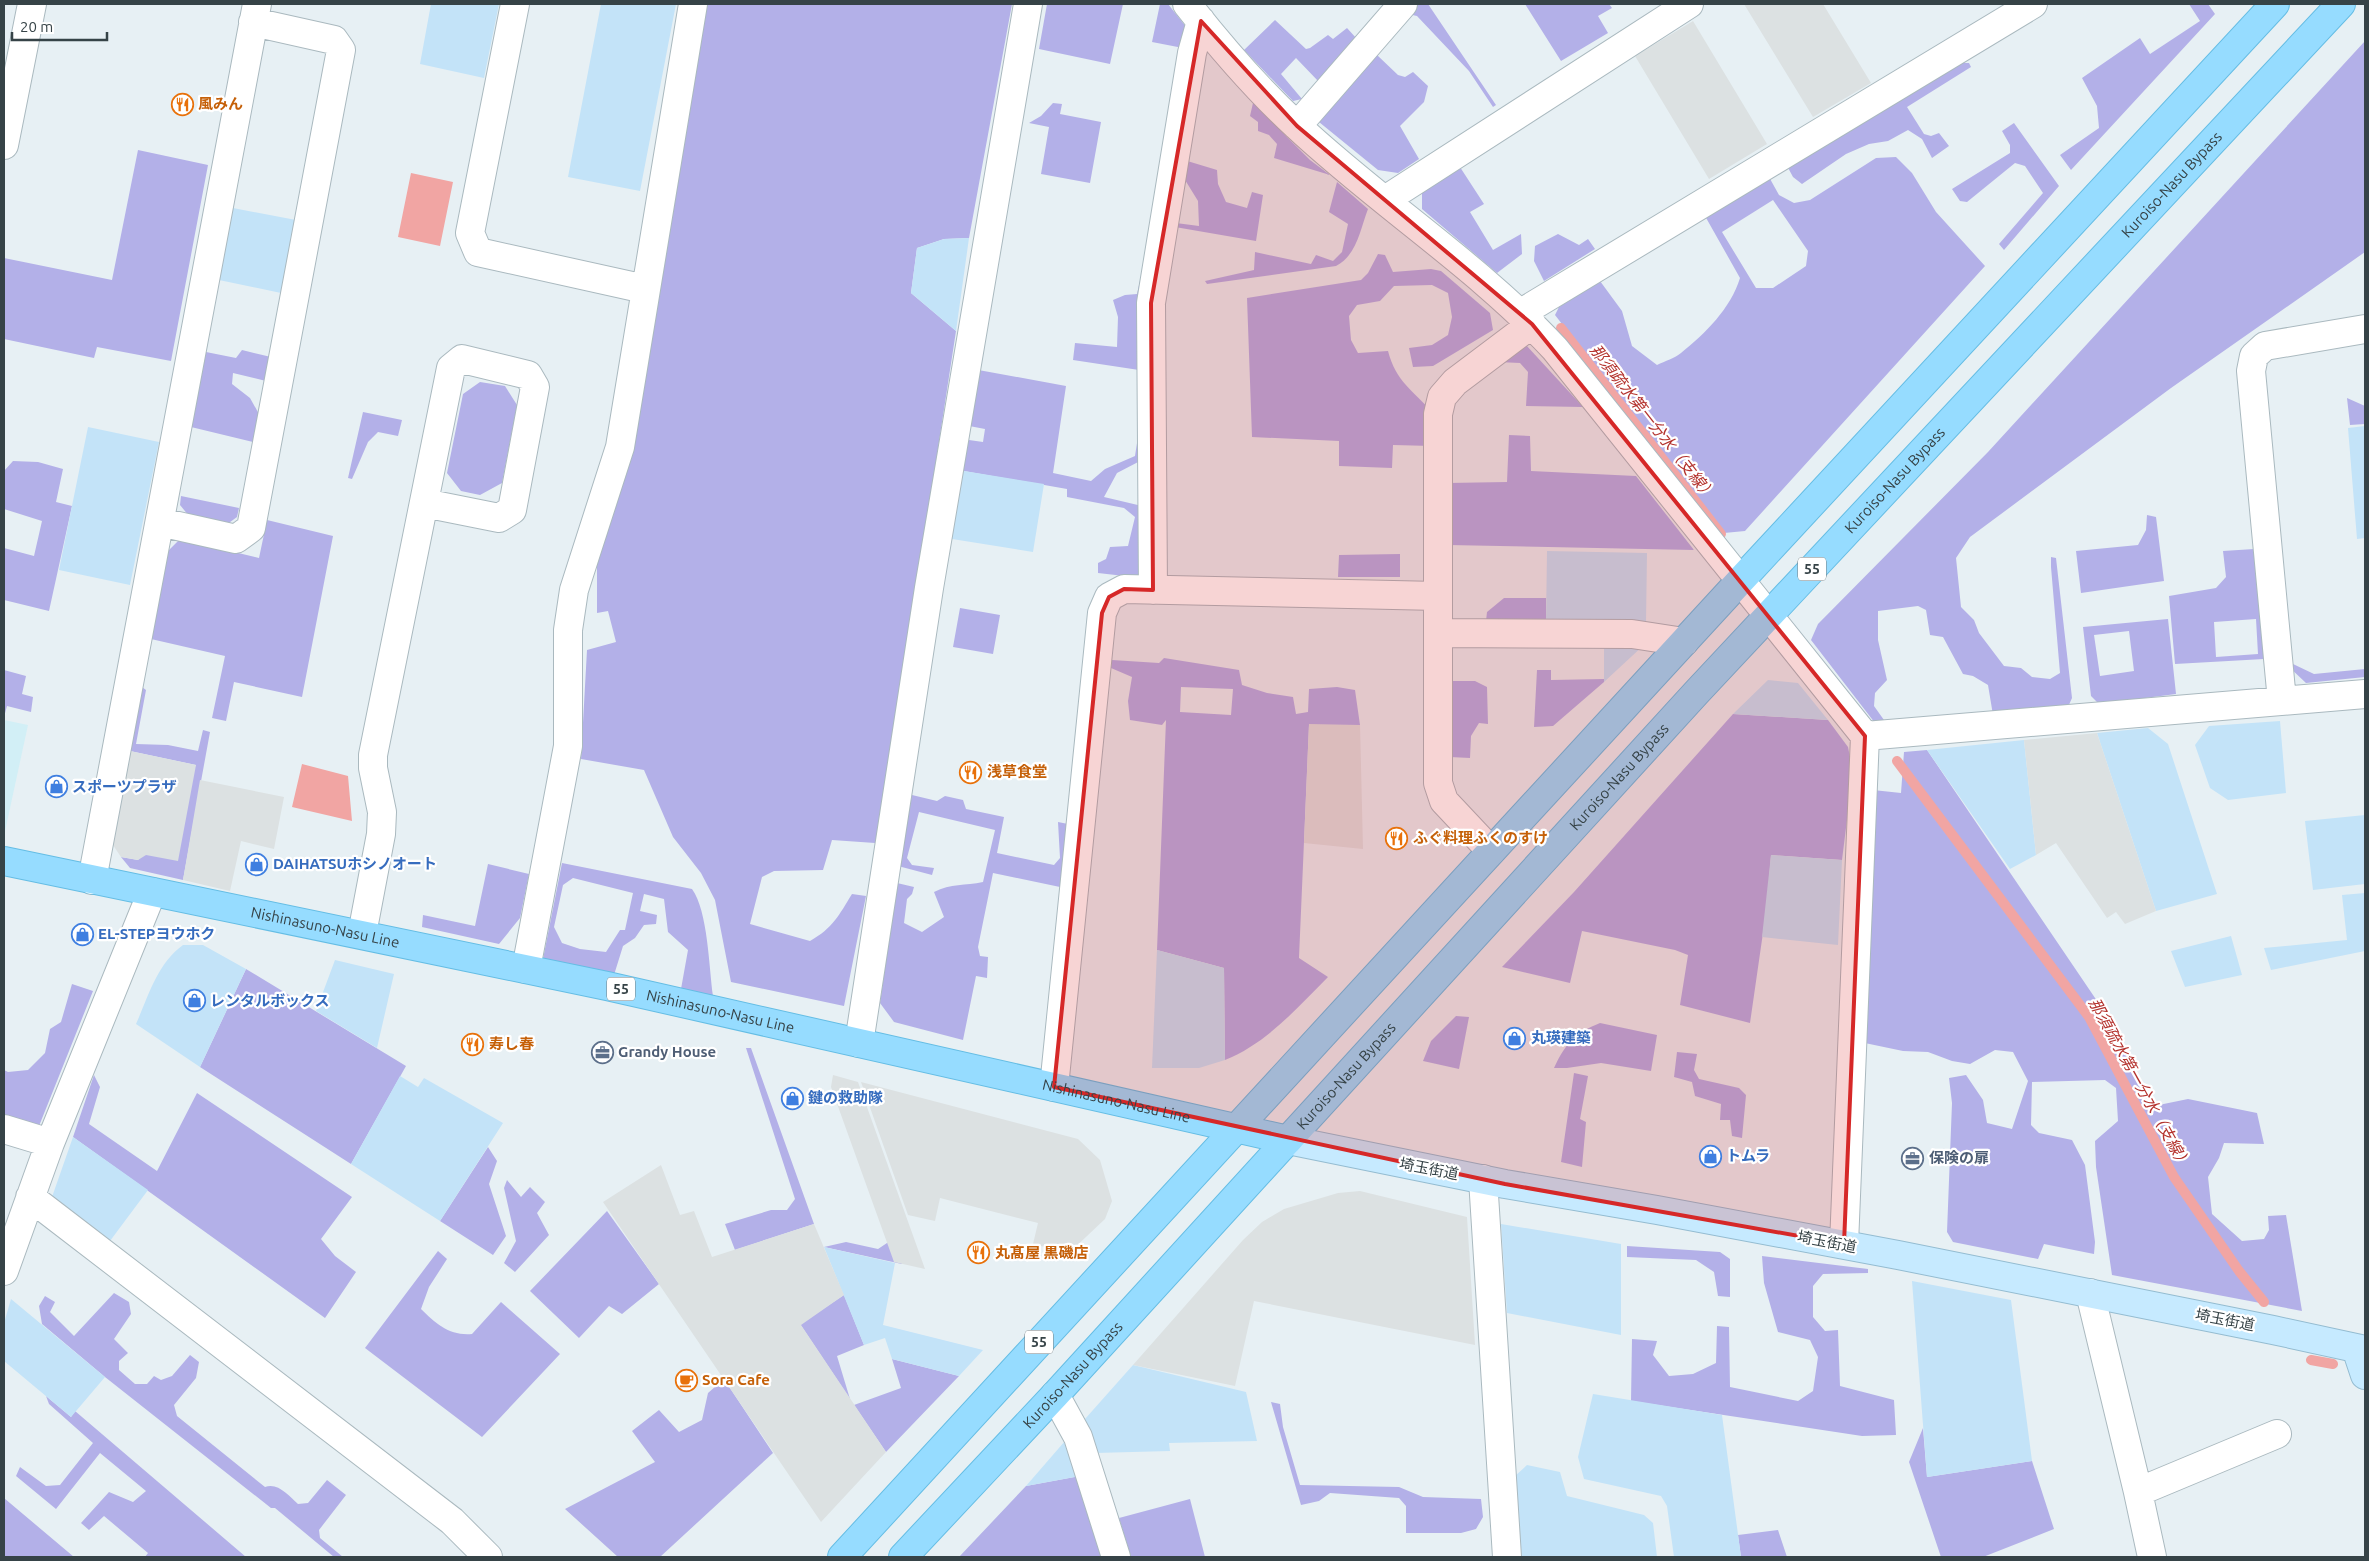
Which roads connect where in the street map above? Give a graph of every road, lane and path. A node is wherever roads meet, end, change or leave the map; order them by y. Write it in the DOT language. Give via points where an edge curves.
graph roads {
  1 [pos="32,4"];
  2 [pos="515,4"];
  3 [pos="693,4"];
  4 [pos="1028,4"];
  5 [pos="1403,4"];
  6 [pos="1689,4"];
  7 [pos="2275,4"];
  8 [pos="2342,4"];
  9 [pos="2030,5"];
  10 [pos="1194,12"];
  11 [pos="255,13"];
  12 [pos="1297,126"];
  13 [pos="4,145"];
  14 [pos="1385,200"];
  15 [pos="645,289"];
  16 [pos="1526,319"];
  17 [pos="2365,329"];
  18 [pos="424,503"];
  19 [pos="160,522"];
  20 [pos="1739,582"];
  21 [pos="1152,590"];
  22 [pos="1438,596"];
  23 [pos="1767,617"];
  24 [pos="1438,633"];
  25 [pos="1684,642"];
  26 [pos="2365,694"];
  27 [pos="2282,702"];
  28 [pos="1865,736"];
  29 [pos="1490,852"];
  30 [pos="4,861"];
  31 [pos="92,880"];
  32 [pos="152,892"];
  33 [pos="362,934"];
  34 [pos="526,969"];
  35 [pos="858,1043"];
  36 [pos="1054,1087"];
  37 [pos="1237,1127"];
  38 [pos="4,1129"];
  39 [pos="1288,1140"];
  40 [pos="50,1143"];
  41 [pos="1483,1180"];
  42 [pos="30,1197"];
  43 [pos="1844,1244"];
  44 [pos="4,1271"];
  45 [pos="2090,1293"];
  46 [pos="2360,1349"];
  47 [pos="2365,1375"];
  48 [pos="1055,1395"];
  49 [pos="2277,1434"];
  50 [pos="2138,1492"];
  51 [pos="488,1557"];
  52 [pos="842,1557"];
  53 [pos="903,1557"];
  54 [pos="1116,1557"];
  55 [pos="1507,1557"];
  56 [pos="2152,1557"];
  1 -- 13 [label="street"];
  2 -- 15 [label="street" via="470,232 478,252"];
  3 -- 15 [label="street"];
  4 -- 35 [label="street" via="929,588"];
  5 -- 12 [label="street"];
  6 -- 14 [label="street"];
  7 -- 20 [label="main road, 55"];
  8 -- 23 [label="main road, Kuroiso-Nasu Bypass / 55"];
  9 -- 16 [label="street"];
  10 -- 12 [label="street" via="1253,82"];
  10 -- 21 [label="street" via="1192,53 1151,303"];
  11 -- 19 [label="street"];
  11 -- 19 [label="street" via="334,40 341,50 251,528 236,539"];
  12 -- 14 [label="street"];
  14 -- 16 [label="street"];
  15 -- 34 [label="street" via="620,447 574,590 568,630 568,746"];
  16 -- 20 [label="street" via="1554,348"];
  16 -- 22 [label="street" via="1442,397 1438,414"];
  17 -- 27 [label="street" via="2266,346 2254,356 2251,371"];
  18 -- 18 [label="street" via="451,368 462,359 528,374 535,387 512,510 499,518"];
  18 -- 33 [label="street" via="372,755 382,812 381,834"];
  19 -- 31 [label="street"];
  20 -- 23 [label="street"];
  20 -- 25 [label="main road, 55"];
  21 -- 22 [label="street"];
  21 -- 36 [label="street" via="1124,589 1109,596 1102,613"];
  22 -- 24 [label="street"];
  23 -- 28 [label="street"];
  23 -- 39 [label="main road, Kuroiso-Nasu Bypass / 55"];
  24 -- 25 [label="street" via="1632,634"];
  24 -- 29 [label="street" via="1438,783 1444,802"];
  25 -- 29 [label="main road, 55"];
  26 -- 27 [label="street"];
  27 -- 28 [label="street"];
  28 -- 43 [label="street"];
  29 -- 37 [label="main road, 55"];
  30 -- 31 [label="main road, Nishinasuno-Nasu Line / 55"];
  31 -- 32 [label="main road, Nishinasuno-Nasu Line / 55"];
  32 -- 33 [label="main road, Nishinasuno-Nasu Line / 55"];
  32 -- 40 [label="street"];
  33 -- 34 [label="main road, Nishinasuno-Nasu Line / 55"];
  34 -- 35 [label="main road, Nishinasuno-Nasu Line / 55"];
  35 -- 36 [label="main road, Nishinasuno-Nasu Line / 55"];
  36 -- 37 [label="main road, Nishinasuno-Nasu Line / 55"];
  37 -- 39 [label="main road, Nishinasuno-Nasu Line / 55"];
  37 -- 52 [label="main road, 55"];
  38 -- 40 [label="street"];
  39 -- 41 [label="street, 埼玉街道"];
  39 -- 48 [label="main road, Kuroiso-Nasu Bypass / 55"];
  40 -- 42 [label="street"];
  41 -- 43 [label="street, 埼玉街道"];
  41 -- 55 [label="street"];
  42 -- 44 [label="street"];
  42 -- 51 [label="street" via="452,1521"];
  43 -- 45 [label="street, 埼玉街道"];
  45 -- 46 [label="street, 埼玉街道"];
  45 -- 50 [label="street"];
  46 -- 47 [label="street"];
  48 -- 53 [label="main road, Kuroiso-Nasu Bypass / 55"];
  48 -- 54 [label="street" via="1078,1438"];
  49 -- 50 [label="street"];
  50 -- 56 [label="street"];
}
